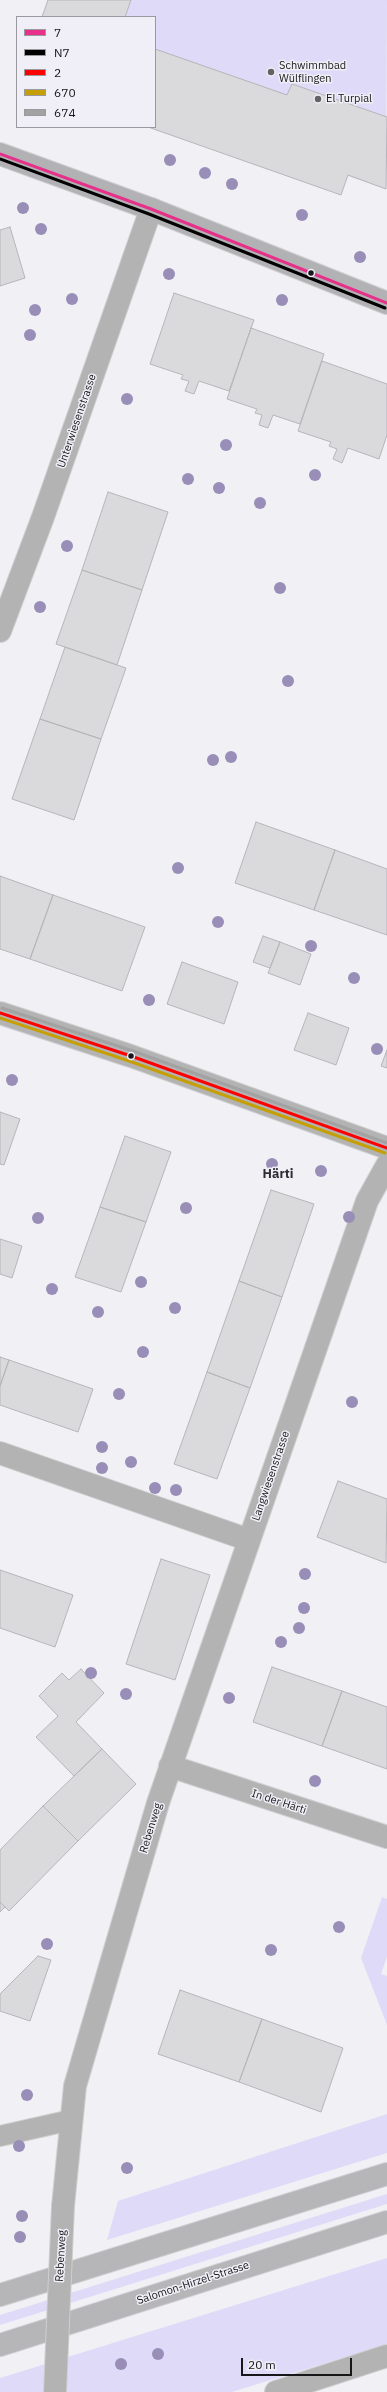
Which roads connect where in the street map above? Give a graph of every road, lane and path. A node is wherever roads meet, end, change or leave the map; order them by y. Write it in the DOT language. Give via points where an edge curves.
graph roads {
  1 [pos="0,154"];
  2 [pos="151,209"];
  3 [pos="387,303"];
  4 [pos="0,632"];
  5 [pos="0,1013"];
  6 [pos="387,1148"];
  7 [pos="387,1165"];
  8 [pos="0,1453"];
  9 [pos="249,1540"];
  10 [pos="170,1766"];
  11 [pos="387,1837"];
  12 [pos="70,2120"];
  13 [pos="0,2136"];
  14 [pos="387,2174"];
  15 [pos="387,2222"];
  16 [pos="0,2295"];
  17 [pos="0,2345"];
  18 [pos="387,2356"];
  19 [pos="55,2392"];
  20 [pos="276,2392"];
  1 -- 2 [label="main road"];
  2 -- 3 [label="main road"];
  2 -- 4 [label="street, Unterwiesenstrasse"];
  5 -- 6 [label="street" via="131,1056"];
  7 -- 9 [label="street, Langwiesenstrasse" via="368,1201"];
  8 -- 9 [label="street"];
  9 -- 10 [label="street, Rebenweg"];
  10 -- 11 [label="street, In der Härti"];
  10 -- 12 [label="street, Rebenweg" via="75,2086"];
  12 -- 13 [label="lane"];
  12 -- 19 [label="street, Rebenweg, bridge"];
  14 -- 16 [label="main road"];
  15 -- 17 [label="main road, Salomon-Hirzel-Strasse"];
  18 -- 20 [label="street"];
}
